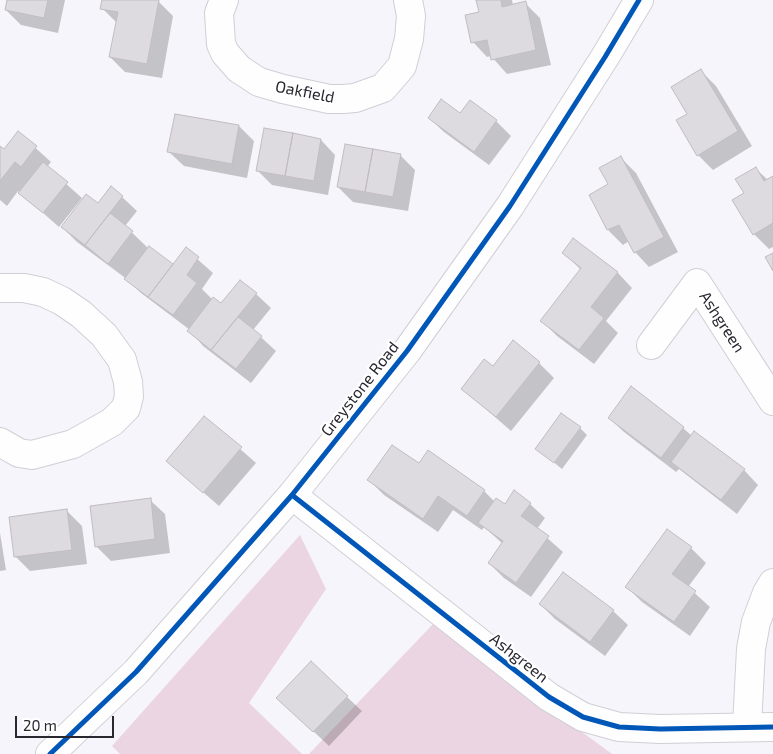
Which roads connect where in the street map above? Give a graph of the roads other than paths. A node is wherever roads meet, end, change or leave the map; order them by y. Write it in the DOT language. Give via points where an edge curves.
graph roads {
  1 [pos="224,0"];
  2 [pos="408,0"];
  3 [pos="639,0"];
  4 [pos="0,288"];
  5 [pos="651,345"];
  6 [pos="773,401"];
  7 [pos="0,442"];
  8 [pos="292,496"];
  9 [pos="773,583"];
  10 [pos="760,727"];
  11 [pos="50,754"];
  1 -- 2 [label="street, Oakfield" via="219,13 221,44 239,69 259,82 283,89 343,99 383,88 402,66 409,39 411,16"];
  3 -- 8 [label="street, Greystone Road" via="510,206 407,351"];
  4 -- 7 [label="street" via="43,292 81,314 104,335 122,360 130,396 126,408 112,422 73,444 32,455 19,453"];
  5 -- 6 [label="street, Ashgreen" via="697,283"];
  8 -- 10 [label="street, Ashgreen" via="549,697 583,717 627,728"];
  8 -- 11 [label="street, Greystone Road" via="136,672"];
  9 -- 10 [label="street, Ashgreen" via="756,622 751,649"];
}
